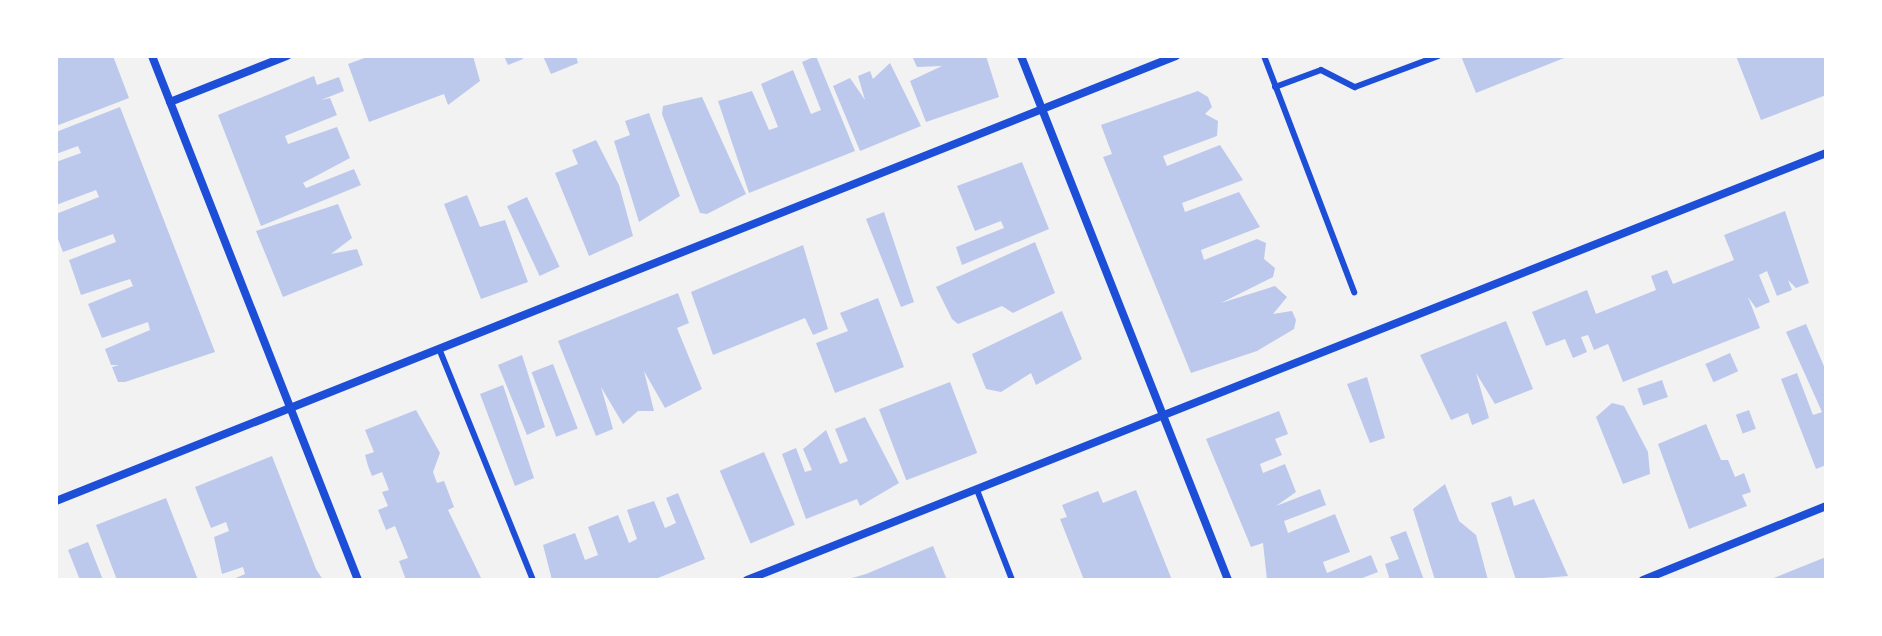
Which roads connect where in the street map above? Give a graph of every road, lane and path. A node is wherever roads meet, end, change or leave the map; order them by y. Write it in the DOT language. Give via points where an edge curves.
graph roads {
  1 [pos="152,56"];
  2 [pos="287,56"];
  3 [pos="1021,56"];
  4 [pos="1176,56"];
  5 [pos="1264,56"];
  6 [pos="1438,56"];
  7 [pos="1275,87"];
  8 [pos="170,102"];
  9 [pos="1041,109"];
  10 [pos="1826,153"];
  11 [pos="1354,292"];
  12 [pos="440,351"];
  13 [pos="288,412"];
  14 [pos="1163,417"];
  15 [pos="977,490"];
  16 [pos="56,501"];
  17 [pos="1826,506"];
  18 [pos="358,580"];
  19 [pos="533,580"];
  20 [pos="747,580"];
  21 [pos="1012,580"];
  22 [pos="1228,580"];
  23 [pos="1643,580"];
  1 -- 8 [label="street"];
  2 -- 8 [label="street"];
  3 -- 9 [label="street"];
  4 -- 9 [label="street"];
  5 -- 7 [label="lane"];
  6 -- 7 [label="lane" via="1355,87 1321,70"];
  7 -- 11 [label="lane"];
  8 -- 13 [label="street"];
  9 -- 12 [label="street"];
  9 -- 14 [label="street"];
  10 -- 14 [label="street"];
  12 -- 13 [label="street"];
  12 -- 19 [label="lane"];
  13 -- 16 [label="street"];
  13 -- 18 [label="street"];
  14 -- 15 [label="street"];
  14 -- 22 [label="street"];
  15 -- 20 [label="street"];
  15 -- 21 [label="lane"];
  17 -- 23 [label="street"];
}
